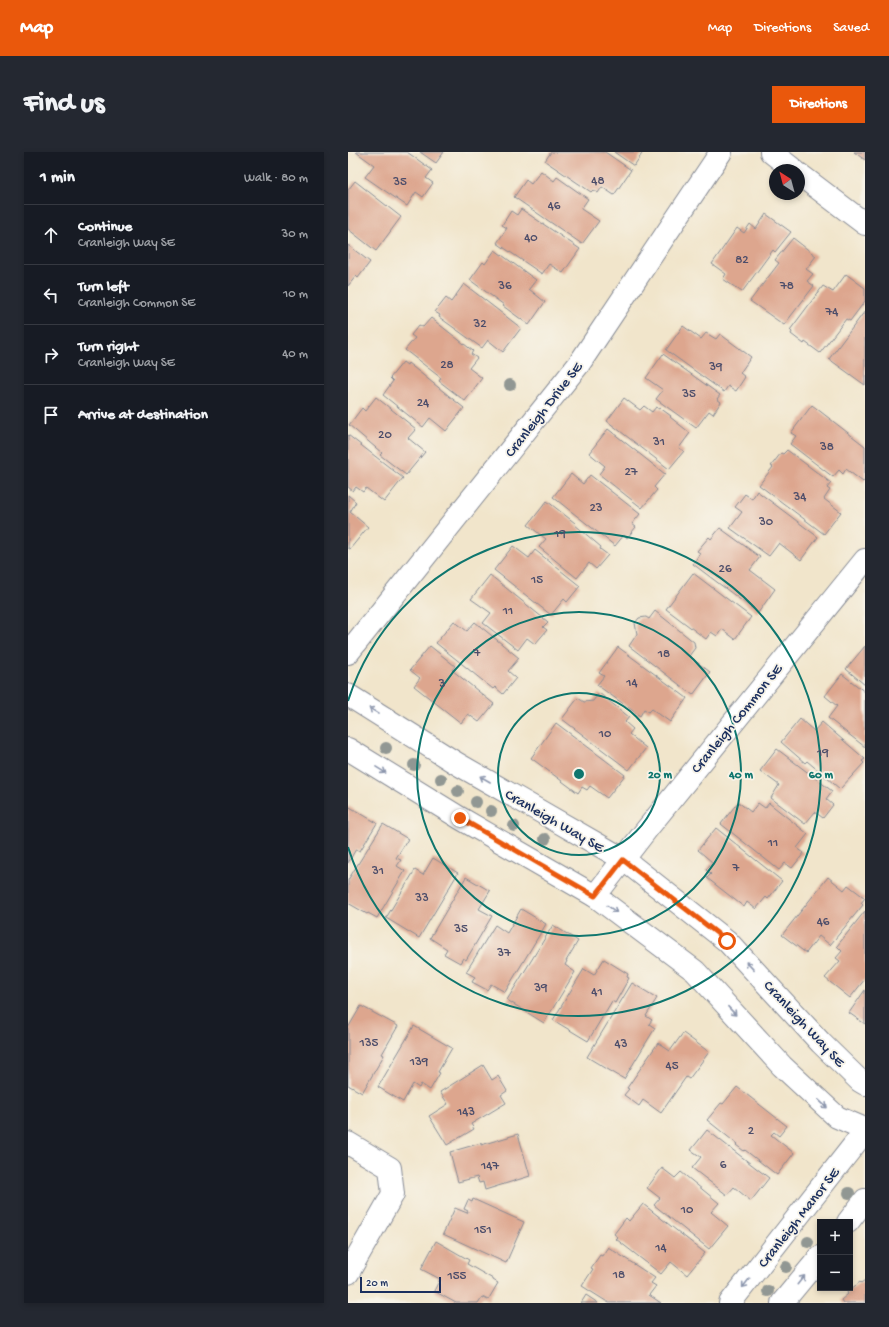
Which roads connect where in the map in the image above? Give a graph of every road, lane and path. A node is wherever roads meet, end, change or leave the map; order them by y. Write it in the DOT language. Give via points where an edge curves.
graph roads {
  1 [pos="721,152"];
  2 [pos="771,152"];
  3 [pos="786,164"];
  4 [pos="805,179"];
  5 [pos="865,224"];
  6 [pos="865,560"];
  7 [pos="348,653"];
  8 [pos="348,695"];
  9 [pos="348,749"];
  10 [pos="623,860"];
  11 [pos="595,896"];
  12 [pos="865,1084"];
  13 [pos="865,1130"];
  14 [pos="348,1143"];
  15 [pos="865,1200"];
  16 [pos="850,1219"];
  17 [pos="817,1261"];
  18 [pos="348,1273"];
  19 [pos="730,1303"];
  20 [pos="782,1303"];
  1 -- 7 [label="street, Cranleigh Drive SE" via="579,364"];
  2 -- 3 [label="street"];
  4 -- 5 [label="street"];
  6 -- 10 [label="street, Cranleigh Common SE"];
  10 -- 8 [label="street, Cranleigh Way SE, one-way" via="456,763"];
  9 -- 11 [label="street, one-way" via="460,818"];
  10 -- 11 [label="street, Cranleigh Common SE"];
  12 -- 10 [label="street, Cranleigh Way SE, one-way" via="821,1043 727,941"];
  11 -- 13 [label="street, one-way" via="695,971 782,1066 837,1117"];
  13 -- 19 [label="street, Cranleigh Manor SE, one-way"];
  14 -- 18 [label="street" via="390,1168 393,1194"];
  15 -- 16 [label="street"];
  20 -- 17 [label="street, one-way"];
}
